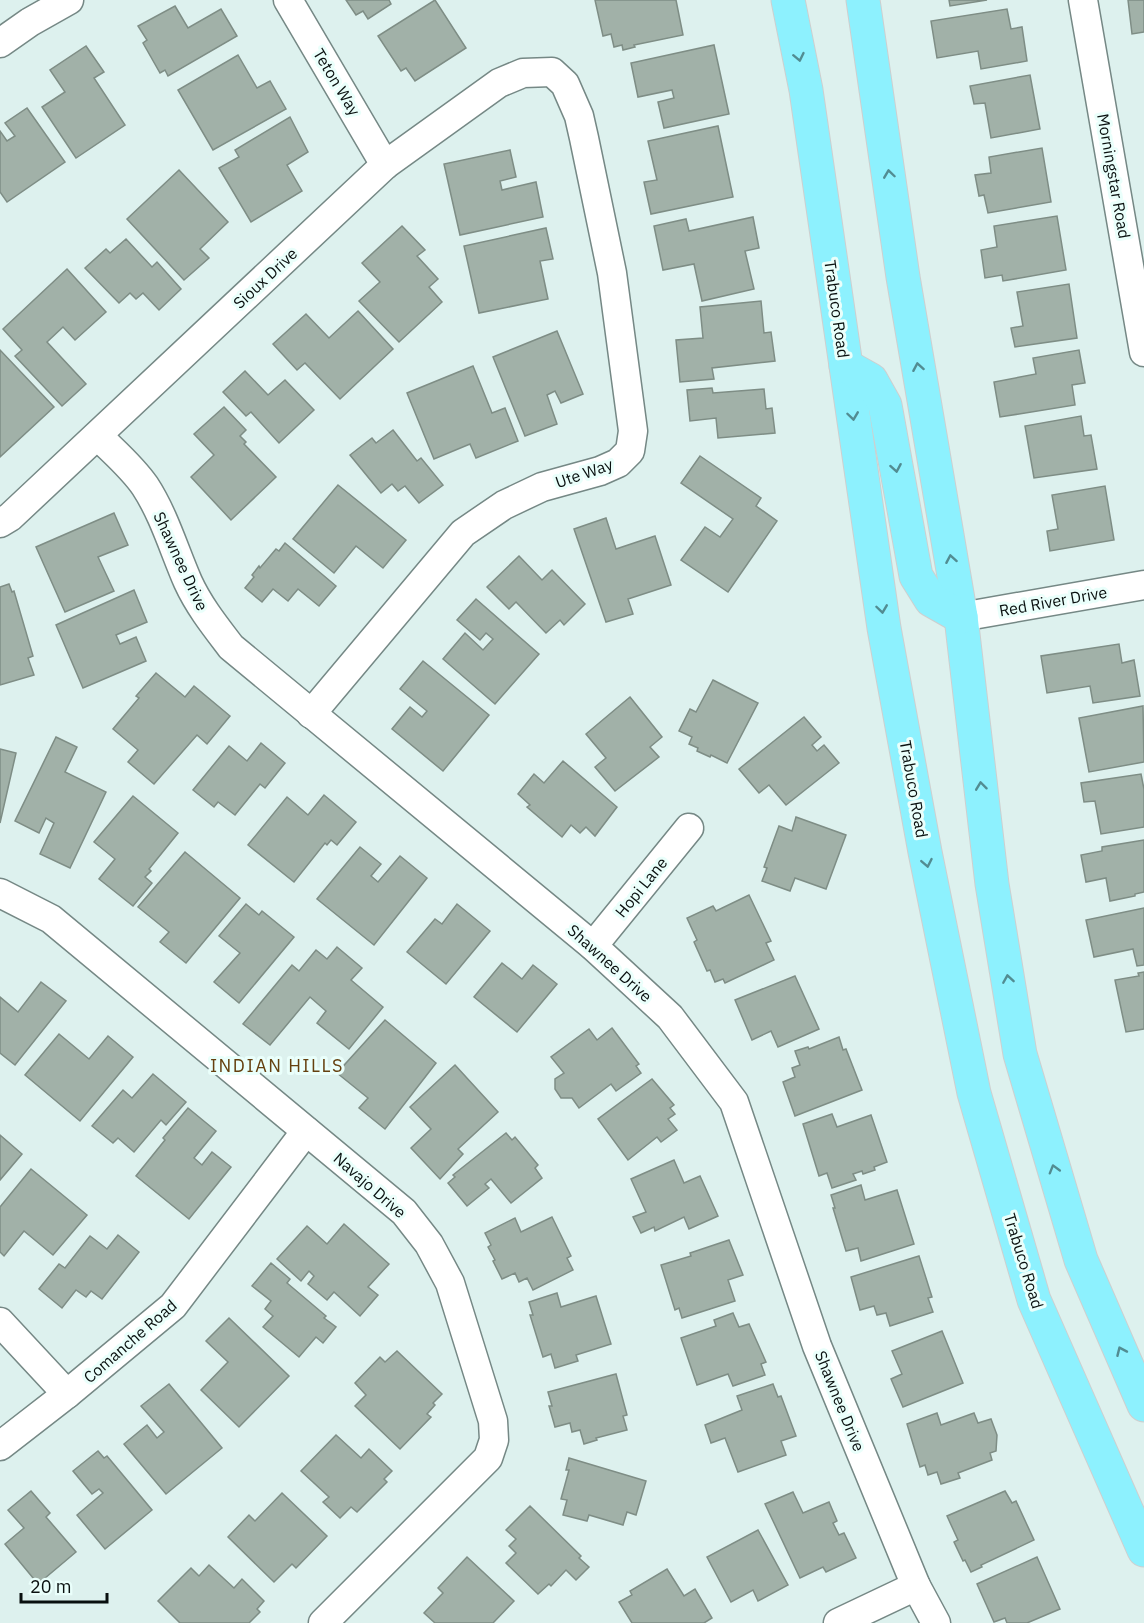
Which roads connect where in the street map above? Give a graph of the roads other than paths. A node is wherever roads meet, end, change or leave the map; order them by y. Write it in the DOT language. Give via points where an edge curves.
graph roads {
  1 [pos="69,0"];
  2 [pos="288,0"];
  3 [pos="788,0"];
  4 [pos="864,0"];
  5 [pos="1083,0"];
  6 [pos="24,11"];
  7 [pos="0,43"];
  8 [pos="552,72"];
  9 [pos="385,165"];
  10 [pos="1135,238"];
  11 [pos="1144,352"];
  12 [pos="846,366"];
  13 [pos="98,436"];
  14 [pos="0,523"];
  15 [pos="1144,585"];
  16 [pos="961,617"];
  17 [pos="312,714"];
  18 [pos="689,828"];
  19 [pos="0,893"];
  20 [pos="593,946"];
  21 [pos="306,1131"];
  22 [pos="0,1322"];
  23 [pos="67,1394"];
  24 [pos="1144,1405"];
  25 [pos="0,1446"];
  26 [pos="1144,1550"];
  27 [pos="916,1586"];
  28 [pos="323,1623"];
  29 [pos="838,1623"];
  30 [pos="936,1623"];
  1 -- 6 [label="street"];
  2 -- 9 [label="street, Teton Way"];
  3 -- 12 [label="main road, Trabuco Road, one-way" via="806,90"];
  16 -- 4 [label="main road, one-way" via="903,277"];
  5 -- 10 [label="street, Morningstar Road"];
  6 -- 7 [label="street"];
  8 -- 9 [label="street, Sioux Drive" via="523,73 498,83"];
  8 -- 17 [label="street, Ute Way" via="565,84 579,116 612,273 633,431 630,451 618,463 600,471 542,487 504,505 463,533"];
  9 -- 13 [label="street, Sioux Drive"];
  10 -- 11 [label="street, Morningstar Road"];
  12 -- 16 [label="main road, one-way" via="871,380 885,405 916,576 932,600"];
  12 -- 26 [label="main road, Trabuco Road, one-way" via="884,628 974,1094 1034,1300"];
  13 -- 14 [label="street, Sioux Drive"];
  13 -- 17 [label="street, Shawnee Drive" via="145,486 189,583 231,647"];
  15 -- 16 [label="street, Red River Drive"];
  24 -- 16 [label="main road, one-way" via="1081,1260 1020,1054 992,884"];
  17 -- 20 [label="street, Shawnee Drive"];
  18 -- 20 [label="street, Hopi Lane"];
  19 -- 21 [label="street, Navajo Drive" via="51,919"];
  20 -- 27 [label="street, Shawnee Drive" via="670,1017 734,1102 817,1346"];
  21 -- 23 [label="street, Comanche Road" via="173,1306"];
  21 -- 28 [label="street, Navajo Drive" via="404,1212 429,1244 450,1283 494,1431 488,1458"];
  22 -- 23 [label="street"];
  23 -- 25 [label="street, Comanche Road"];
  27 -- 29 [label="street"];
  27 -- 30 [label="street, Shawnee Drive"];
}
